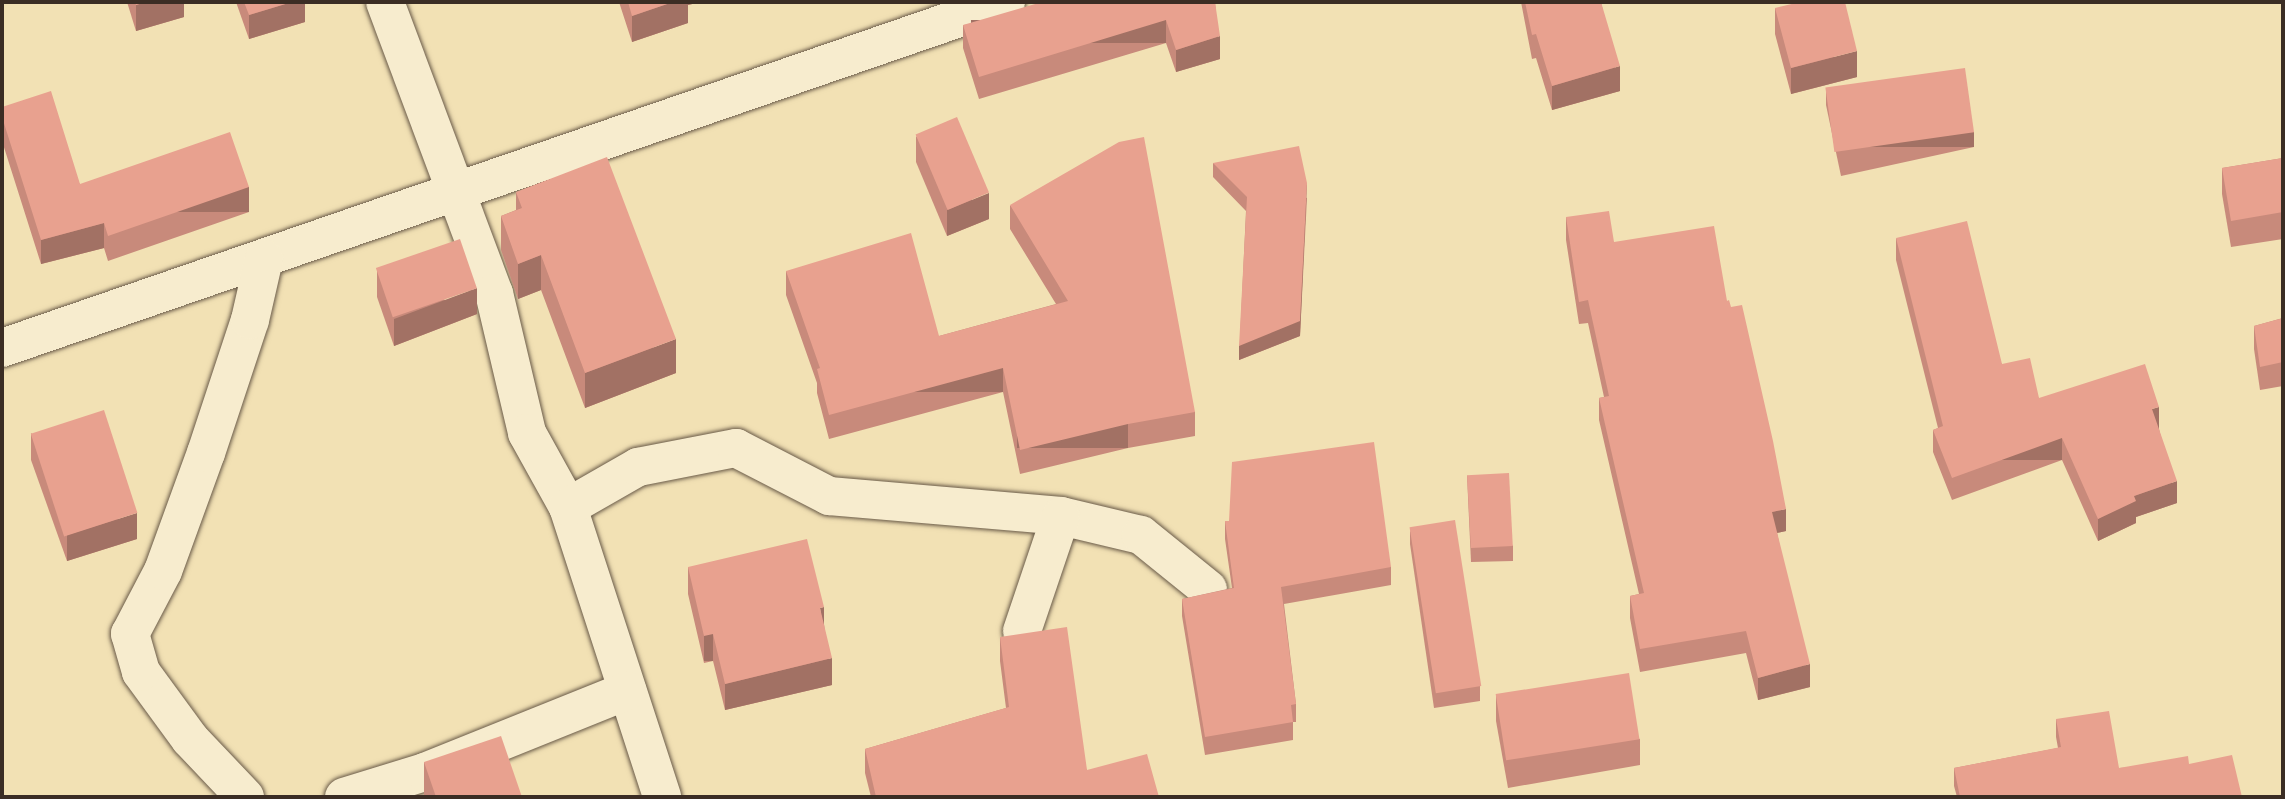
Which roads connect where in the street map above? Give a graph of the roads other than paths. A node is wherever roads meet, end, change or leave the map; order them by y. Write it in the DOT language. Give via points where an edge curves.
graph roads {
  1 [pos="385,2"];
  2 [pos="982,6"];
  3 [pos="457,192"];
  4 [pos="264,259"];
  5 [pos="2,348"];
  6 [pos="568,507"];
  7 [pos="1061,516"];
  8 [pos="1208,589"];
  9 [pos="1022,631"];
  10 [pos="627,691"];
  11 [pos="244,797"];
  12 [pos="344,797"];
  13 [pos="662,797"];
  1 -- 3 [label="street"];
  2 -- 3 [label="street"];
  3 -- 4 [label="street"];
  3 -- 6 [label="street" via="494,293 527,433"];
  4 -- 5 [label="street"];
  4 -- 11 [label="street" via="250,320 206,453 163,570 130,634 141,672 190,739"];
  6 -- 7 [label="street" via="638,467 736,448 829,496"];
  6 -- 10 [label="street"];
  7 -- 8 [label="street" via="1141,535"];
  7 -- 9 [label="street"];
  10 -- 12 [label="street" via="425,772"];
  10 -- 13 [label="street"];
}
